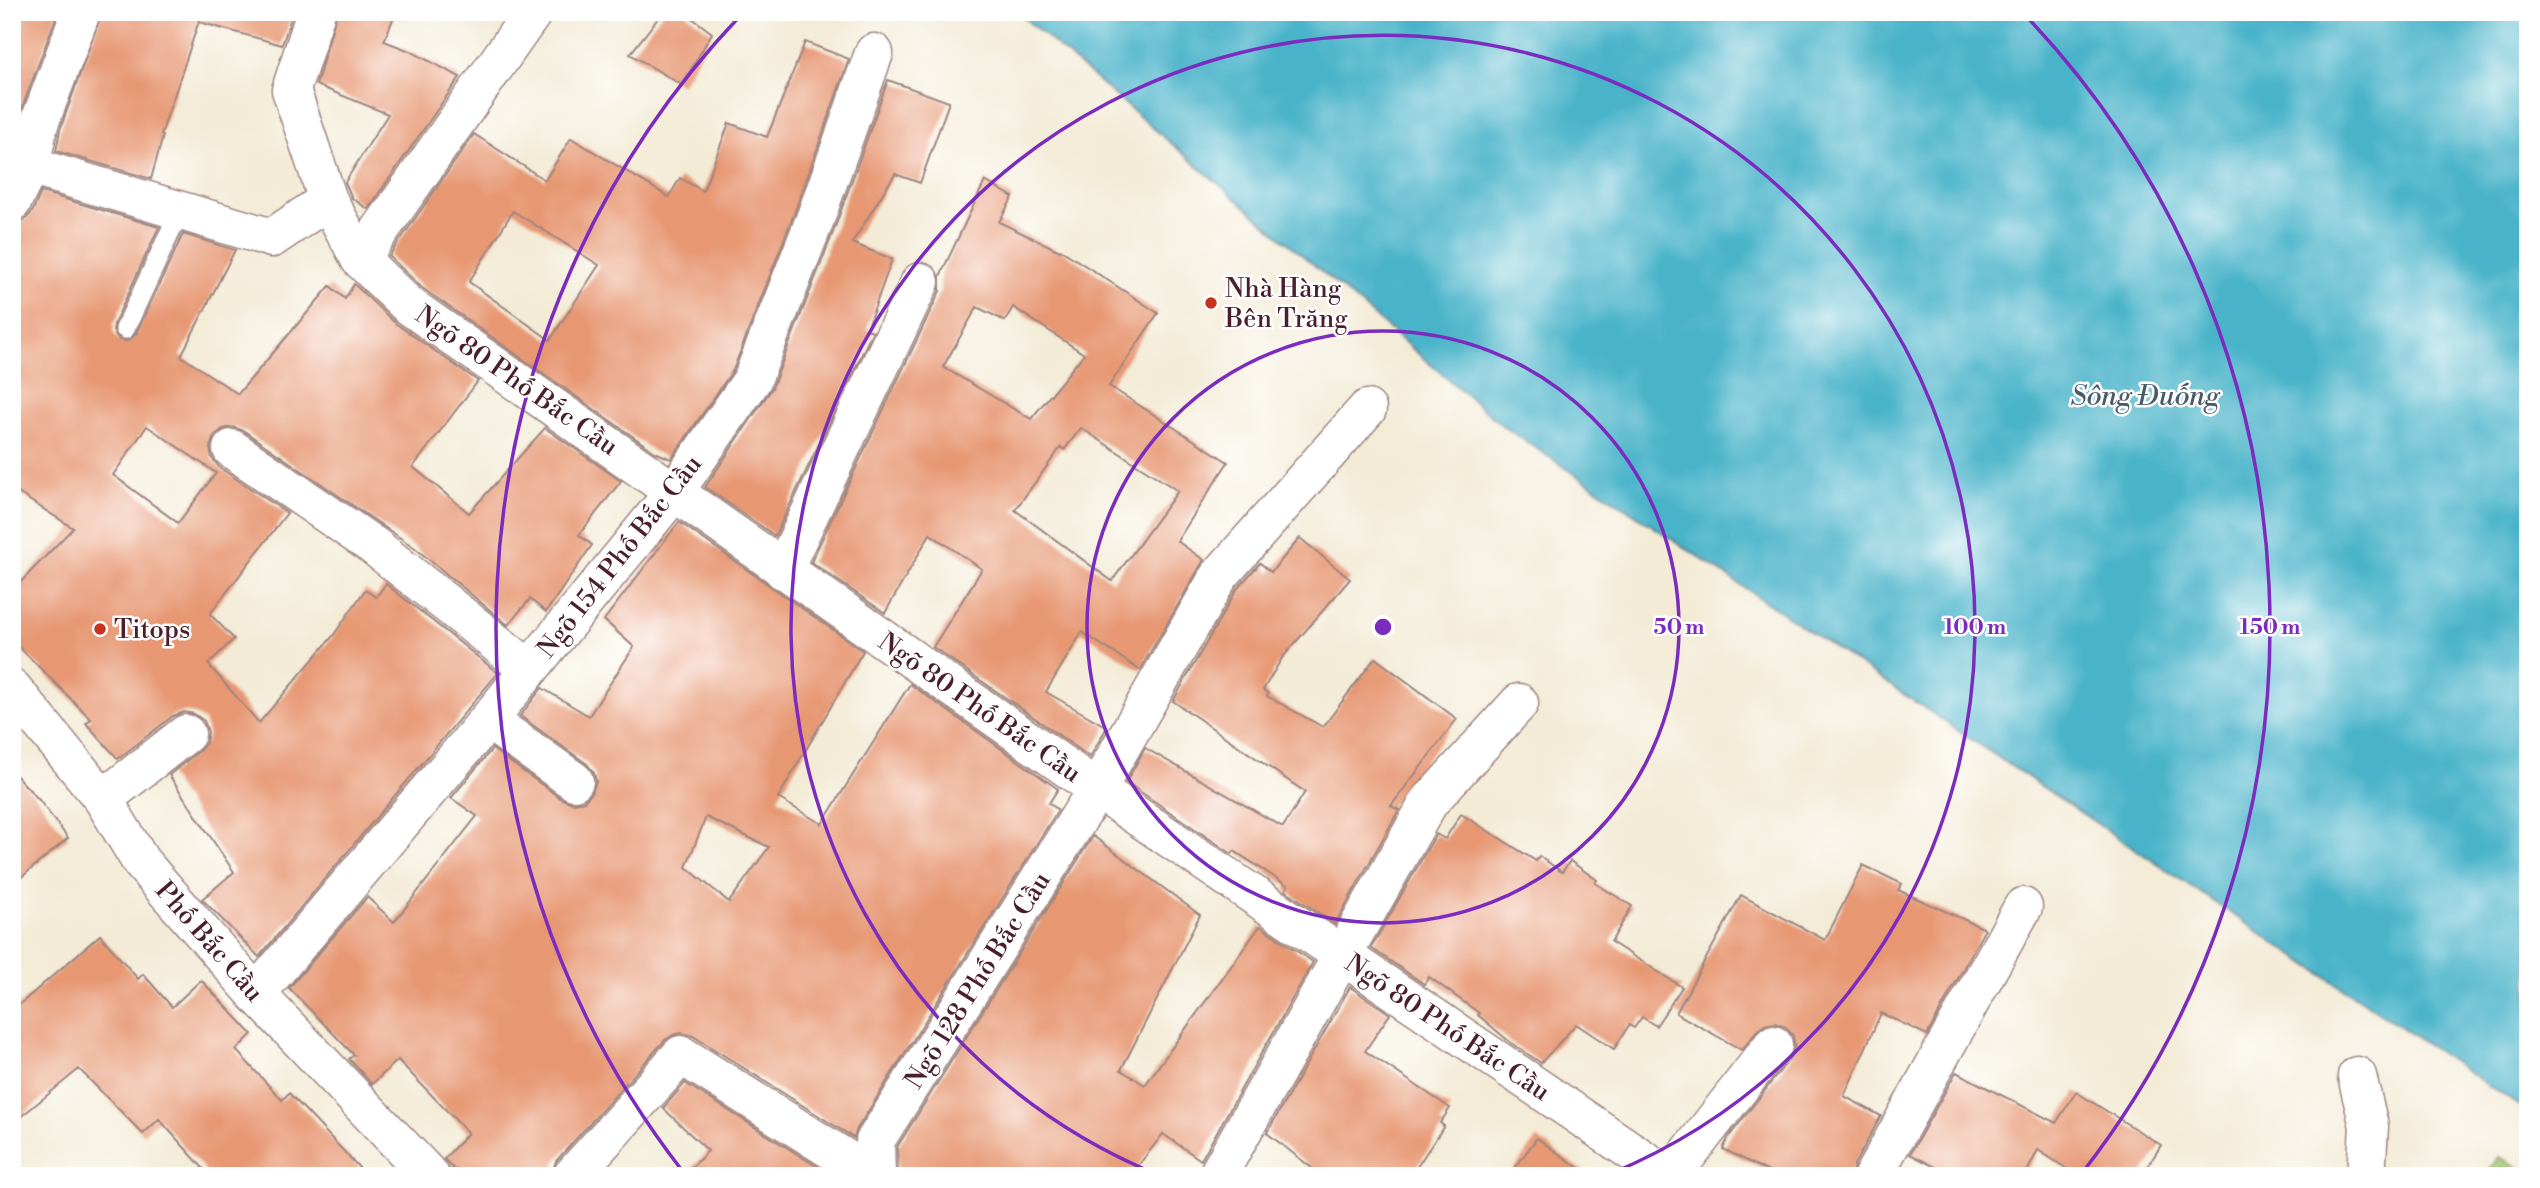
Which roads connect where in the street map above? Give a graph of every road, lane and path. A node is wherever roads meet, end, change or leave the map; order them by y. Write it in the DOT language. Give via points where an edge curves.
graph roads {
  1 [pos="81,12"];
  2 [pos="316,12"];
  3 [pos="533,12"];
  4 [pos="874,53"];
  5 [pos="30,166"];
  6 [pos="328,200"];
  7 [pos="12,202"];
  8 [pos="180,211"];
  9 [pos="360,259"];
  10 [pos="920,282"];
  11 [pos="125,330"];
  12 [pos="1367,409"];
  13 [pos="232,449"];
  14 [pos="675,491"];
  15 [pos="783,570"];
  16 [pos="529,669"];
  17 [pos="12,688"];
  18 [pos="1519,704"];
  19 [pos="488,720"];
  20 [pos="186,734"];
  21 [pos="574,781"];
  22 [pos="1097,789"];
  23 [pos="103,799"];
  24 [pos="2023,906"];
  25 [pos="1343,955"];
  26 [pos="256,994"];
  27 [pos="1773,1045"];
  28 [pos="2357,1076"];
  29 [pos="1220,1171"];
  30 [pos="430,1176"];
  31 [pos="572,1176"];
  32 [pos="874,1176"];
  33 [pos="1669,1176"];
  34 [pos="1873,1176"];
  35 [pos="2366,1176"];
  1 -- 5 [label="street" via="39,124"];
  2 -- 6 [label="street, Ngõ 80 Phố Bắc Cầu" via="291,90"];
  3 -- 9 [label="street"];
  4 -- 14 [label="street, Ngõ 154 Phố Bắc Cầu" via="752,380"];
  5 -- 7 [label="street"];
  5 -- 8 [label="street"];
  6 -- 8 [label="street" via="272,238"];
  6 -- 9 [label="street, Ngõ 80 Phố Bắc Cầu"];
  8 -- 11 [label="lane"];
  9 -- 14 [label="street, Ngõ 80 Phố Bắc Cầu" via="408,305"];
  10 -- 15 [label="street"];
  12 -- 22 [label="street, Ngõ 128 Phố Bắc Cầu" via="1219,576"];
  13 -- 16 [label="street" via="374,546"];
  14 -- 15 [label="street, Ngõ 80 Phố Bắc Cầu"];
  14 -- 16 [label="street, Ngõ 154 Phố Bắc Cầu"];
  15 -- 22 [label="street, Ngõ 80 Phố Bắc Cầu"];
  16 -- 19 [label="street, Ngõ 154 Phố Bắc Cầu"];
  17 -- 23 [label="street, Phố Bắc Cầu"];
  18 -- 25 [label="street" via="1429,802"];
  19 -- 21 [label="street"];
  19 -- 26 [label="street, Ngõ 154 Phố Bắc Cầu"];
  20 -- 23 [label="street"];
  22 -- 25 [label="street, Ngõ 80 Phố Bắc Cầu"];
  22 -- 32 [label="street, Ngõ 128 Phố Bắc Cầu" via="875,1141"];
  23 -- 26 [label="street, Phố Bắc Cầu" via="141,862"];
  24 -- 34 [label="street"];
  25 -- 29 [label="street"];
  25 -- 33 [label="street, Ngõ 80 Phố Bắc Cầu"];
  26 -- 30 [label="street, Phố Bắc Cầu"];
  27 -- 33 [label="street"];
  28 -- 35 [label="street" via="2369,1126"];
  31 -- 32 [label="street" via="681,1055"];
}
